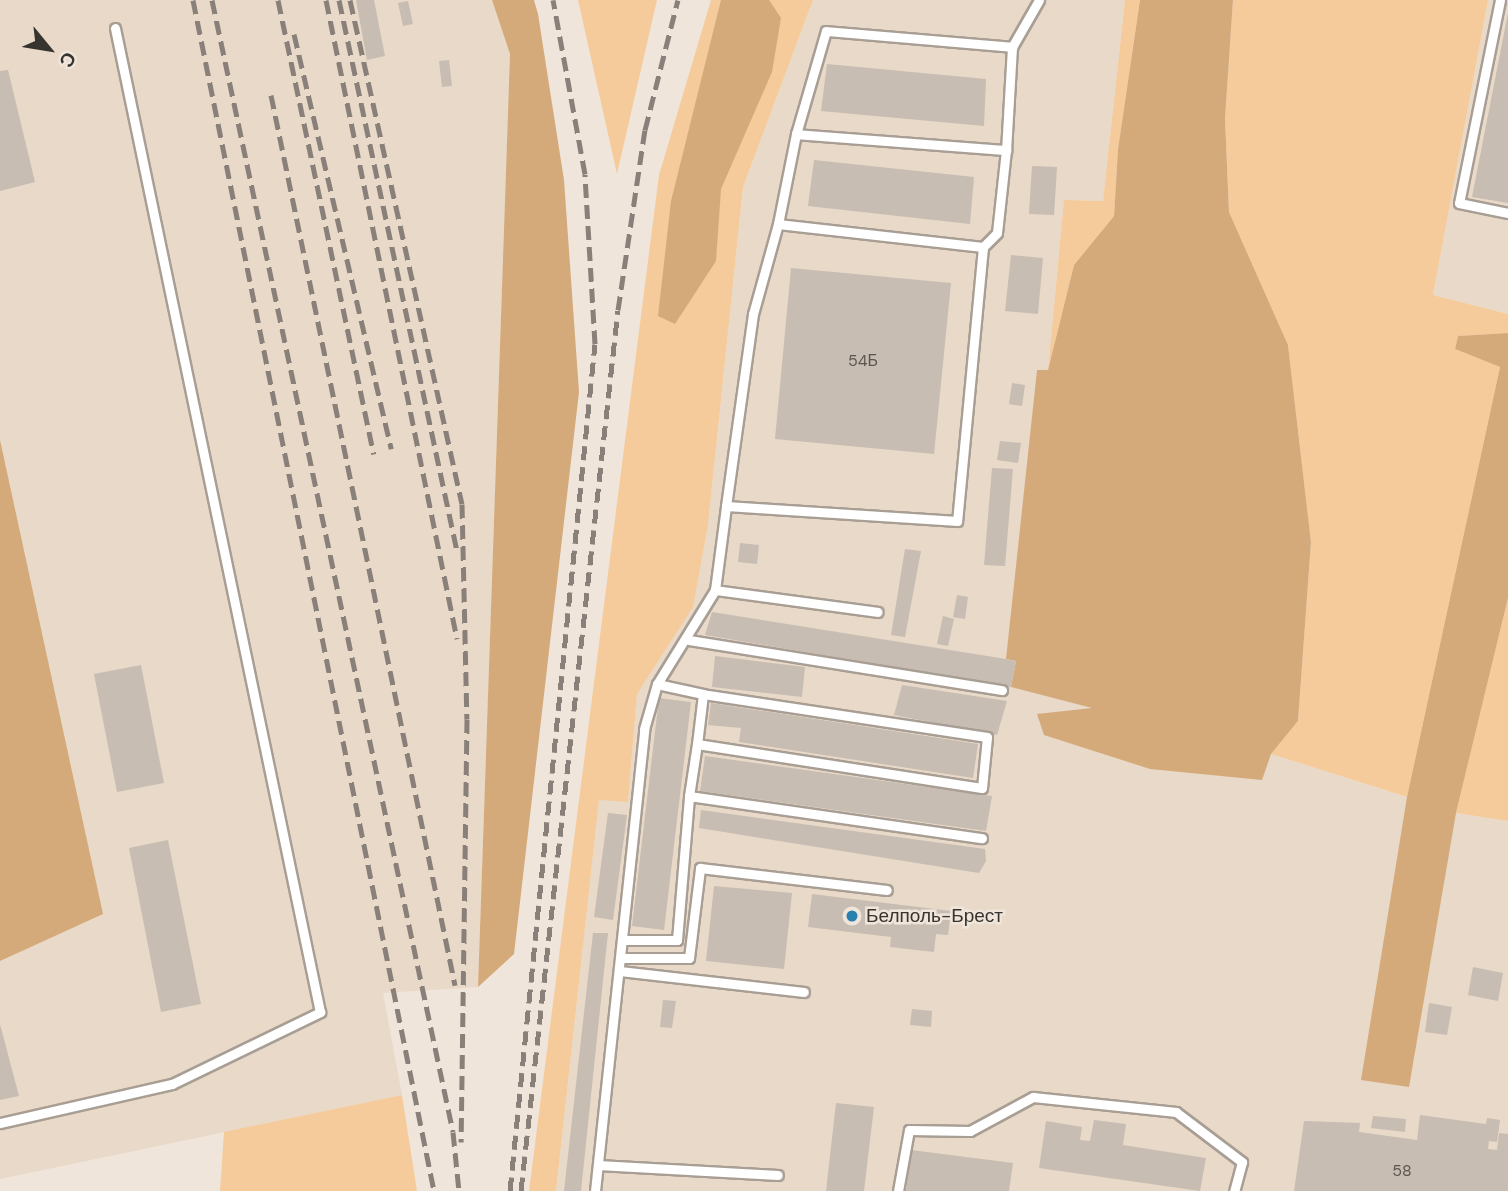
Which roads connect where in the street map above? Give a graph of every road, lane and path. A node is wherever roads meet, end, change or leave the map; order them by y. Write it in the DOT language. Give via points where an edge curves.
graph roads {
  1 [pos="1038,0"];
  2 [pos="1500,0"];
  3 [pos="115,28"];
  4 [pos="1012,47"];
  5 [pos="796,134"];
  6 [pos="1006,150"];
  7 [pos="1508,213"];
  8 [pos="778,224"];
  9 [pos="983,247"];
  10 [pos="726,506"];
  11 [pos="715,590"];
  12 [pos="878,612"];
  13 [pos="689,640"];
  14 [pos="657,684"];
  15 [pos="1002,690"];
  16 [pos="703,694"];
  17 [pos="698,744"];
  18 [pos="689,796"];
  19 [pos="982,838"];
  20 [pos="887,890"];
  21 [pos="622,940"];
  22 [pos="621,958"];
  23 [pos="620,971"];
  24 [pos="804,992"];
  25 [pos="0,1123"];
  26 [pos="598,1165"];
  27 [pos="778,1175"];
  28 [pos="595,1191"];
  29 [pos="898,1191"];
  30 [pos="1234,1191"];
  1 -- 4 [label="lane"];
  2 -- 7 [label="lane" via="1459,203"];
  3 -- 25 [label="lane" via="320,1012 172,1084"];
  4 -- 5 [label="lane" via="826,31"];
  4 -- 6 [label="lane"];
  5 -- 6 [label="lane"];
  5 -- 8 [label="lane"];
  6 -- 9 [label="lane" via="997,233"];
  8 -- 9 [label="lane"];
  8 -- 10 [label="lane" via="753,314"];
  9 -- 10 [label="lane" via="957,521"];
  10 -- 11 [label="lane"];
  11 -- 12 [label="lane"];
  11 -- 13 [label="lane"];
  13 -- 14 [label="lane"];
  13 -- 15 [label="lane"];
  14 -- 16 [label="lane"];
  14 -- 21 [label="lane" via="645,729"];
  16 -- 17 [label="lane"];
  16 -- 17 [label="lane" via="987,737 982,788"];
  17 -- 18 [label="lane"];
  18 -- 19 [label="lane"];
  18 -- 21 [label="lane" via="677,940"];
  20 -- 22 [label="lane" via="700,869 689,958"];
  21 -- 22 [label="lane"];
  22 -- 23 [label="lane"];
  23 -- 24 [label="lane"];
  23 -- 26 [label="lane"];
  26 -- 27 [label="lane"];
  26 -- 28 [label="lane"];
  29 -- 30 [label="lane" via="909,1130 970,1131 1033,1097 1175,1112 1242,1162"];
}
